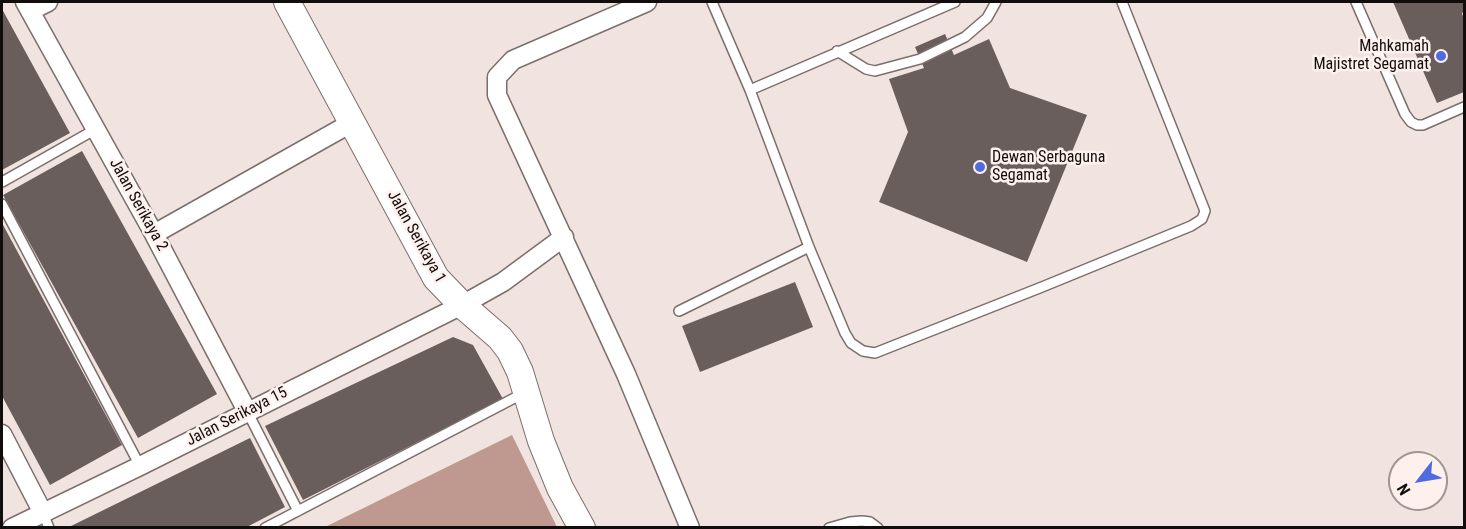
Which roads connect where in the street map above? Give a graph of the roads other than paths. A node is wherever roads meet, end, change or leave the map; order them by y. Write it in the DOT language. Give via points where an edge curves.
graph roads {
  1 [pos="48,2"];
  2 [pos="287,2"];
  3 [pos="647,2"];
  4 [pos="711,2"];
  5 [pos="955,2"];
  6 [pos="996,2"];
  7 [pos="1122,2"];
  8 [pos="1356,2"];
  9 [pos="28,6"];
  10 [pos="837,51"];
  11 [pos="750,90"];
  12 [pos="1464,107"];
  13 [pos="353,122"];
  14 [pos="96,129"];
  15 [pos="2,182"];
  16 [pos="2,204"];
  17 [pos="154,234"];
  18 [pos="564,237"];
  19 [pos="809,247"];
  20 [pos="462,305"];
  21 [pos="679,311"];
  22 [pos="526,392"];
  23 [pos="247,411"];
  24 [pos="2,434"];
  25 [pos="140,466"];
  26 [pos="298,511"];
  27 [pos="46,520"];
  28 [pos="12,528"];
  29 [pos="265,528"];
  30 [pos="582,528"];
  31 [pos="690,528"];
  32 [pos="830,528"];
  33 [pos="878,528"];
  1 -- 9 [label="street"];
  2 -- 13 [label="street, Jalan Serikaya 1"];
  3 -- 18 [label="street" via="513,60 497,77 497,95"];
  4 -- 11 [label="lane"];
  5 -- 10 [label="lane"];
  6 -- 10 [label="lane" via="987,18 965,37 920,59 875,71"];
  7 -- 19 [label="lane" via="1205,211 1202,219 874,352 863,351 851,343"];
  8 -- 12 [label="lane" via="1411,122 1423,125"];
  9 -- 14 [label="street, Jalan Serikaya 2"];
  10 -- 11 [label="lane"];
  11 -- 19 [label="lane"];
  13 -- 17 [label="street"];
  13 -- 20 [label="street, Jalan Serikaya 1" via="436,278"];
  14 -- 15 [label="lane"];
  14 -- 17 [label="street, Jalan Serikaya 2"];
  16 -- 25 [label="lane"];
  17 -- 23 [label="street, Jalan Serikaya 2"];
  18 -- 20 [label="street, Jalan Serikaya 15" via="503,282"];
  18 -- 31 [label="street"];
  19 -- 21 [label="lane"];
  20 -- 22 [label="street, Jalan Serikaya 1" via="510,351"];
  20 -- 23 [label="street, Jalan Serikaya 15"];
  22 -- 26 [label="lane"];
  22 -- 30 [label="street, Jalan Serikaya 1" via="560,488"];
  23 -- 25 [label="street, Jalan Serikaya 15"];
  23 -- 26 [label="lane"];
  24 -- 27 [label="street"];
  25 -- 27 [label="street, Jalan Serikaya 15"];
  26 -- 29 [label="lane"];
  27 -- 28 [label="street, Jalan Serikaya 15"];
  32 -- 33 [label="lane" via="862,521"];
}
